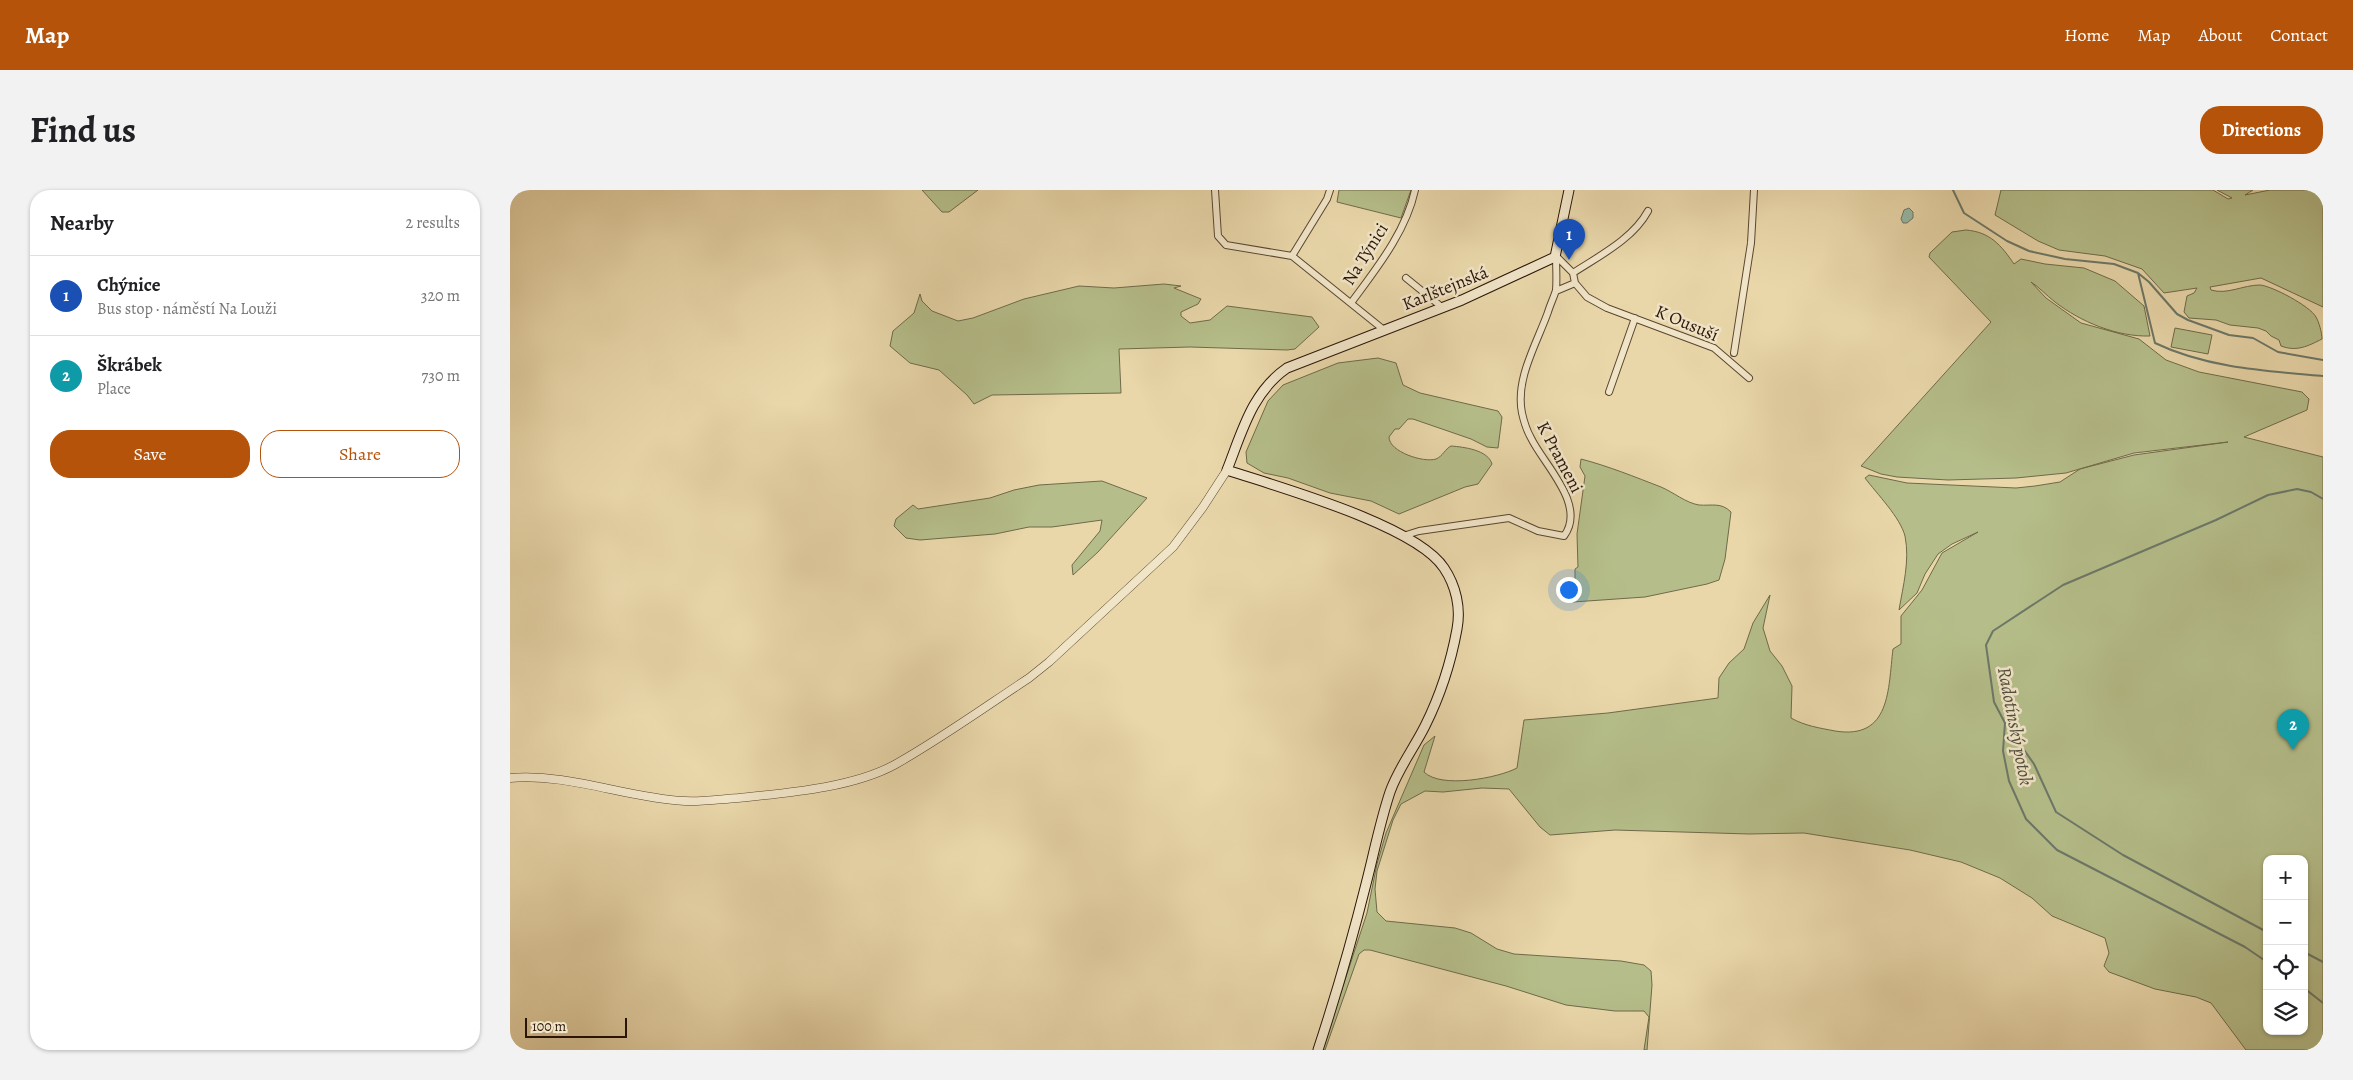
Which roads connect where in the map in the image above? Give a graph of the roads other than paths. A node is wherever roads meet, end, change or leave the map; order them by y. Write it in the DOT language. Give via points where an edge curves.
graph roads {
  1 [pos="1215,190"];
  2 [pos="1330,190"];
  3 [pos="1415,190"];
  4 [pos="1569,190"];
  5 [pos="1754,190"];
  6 [pos="1648,211"];
  7 [pos="1292,256"];
  8 [pos="1556,256"];
  9 [pos="1573,273"];
  10 [pos="1406,278"];
  11 [pos="1575,283"];
  12 [pos="1556,291"];
  13 [pos="1351,303"];
  14 [pos="1443,308"];
  15 [pos="1635,318"];
  16 [pos="1384,330"];
  17 [pos="1734,353"];
  18 [pos="1749,378"];
  19 [pos="1609,392"];
  20 [pos="1227,470"];
  21 [pos="1403,536"];
  22 [pos="510,778"];
  23 [pos="1318,1050"];
  1 -- 7 [label="street, Na Týnici" via="1218,236 1226,245"];
  2 -- 7 [label="street"];
  3 -- 13 [label="street, Na Týnici" via="1384,257"];
  4 -- 8 [label="main road"];
  5 -- 17 [label="street" via="1751,243"];
  6 -- 9 [label="street" via="1623,238"];
  7 -- 13 [label="street, Na Týnici"];
  8 -- 9 [label="street"];
  8 -- 12 [label="street"];
  8 -- 14 [label="main road, Karlštejnská"];
  9 -- 11 [label="street"];
  10 -- 14 [label="street"];
  11 -- 12 [label="street"];
  11 -- 15 [label="street, K Ousuší" via="1586,297"];
  12 -- 21 [label="street, K Prameni" via="1525,370 1521,400 1530,438 1565,494 1570,510 1570,529 1564,536 1556,536 1518,521 1498,519"];
  13 -- 16 [label="street, Na Týnici"];
  14 -- 16 [label="main road, Karlštejnská"];
  15 -- 18 [label="street, K Ousuší" via="1714,348"];
  15 -- 19 [label="street, K Ousuší"];
  16 -- 20 [label="main road, Karlštejnská" via="1282,371 1268,383 1253,404"];
  20 -- 21 [label="main road" via="1356,514"];
  20 -- 22 [label="street" via="1173,547 1049,662 895,764 865,777 761,796 698,801 623,792 561,779"];
  21 -- 23 [label="main road" via="1444,568 1455,589 1459,614 1457,628 1438,696 1390,792 1347,959"];
}
